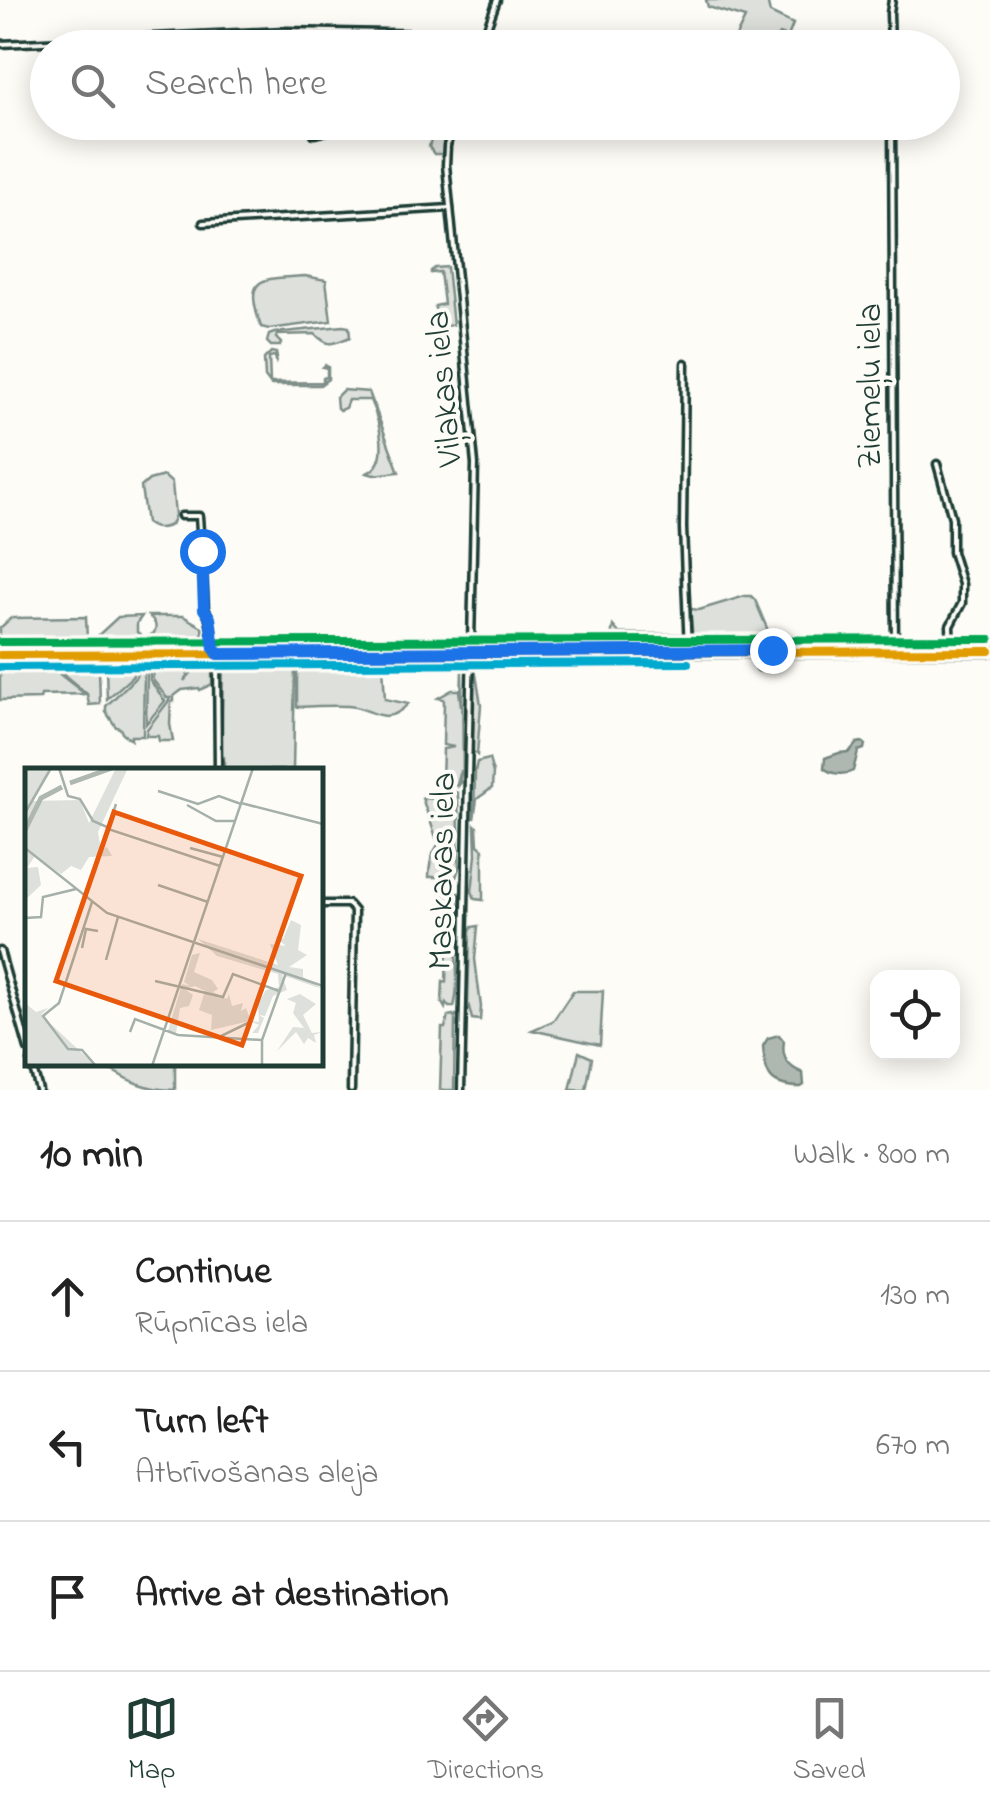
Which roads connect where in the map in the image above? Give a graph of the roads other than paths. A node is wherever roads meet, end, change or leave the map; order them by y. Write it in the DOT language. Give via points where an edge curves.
graph roads {
  1 [pos="497,0"];
  2 [pos="892,0"];
  3 [pos="486,30"];
  4 [pos="890,30"];
  5 [pos="30,43"];
  6 [pos="0,44"];
  7 [pos="450,140"];
  8 [pos="892,140"];
  9 [pos="450,208"];
  10 [pos="203,223"];
  11 [pos="684,363"];
  12 [pos="938,464"];
  13 [pos="181,516"];
  14 [pos="895,650"];
  15 [pos="951,650"];
  16 [pos="990,650"];
  17 [pos="688,651"];
  18 [pos="760,651"];
  19 [pos="469,652"];
  20 [pos="218,654"];
  21 [pos="0,655"];
  22 [pos="760,667"];
  23 [pos="218,768"];
  24 [pos="322,904"];
  25 [pos="0,951"];
  26 [pos="25,1038"];
  27 [pos="33,1065"];
  28 [pos="39,1090"];
  29 [pos="351,1090"];
  30 [pos="461,1090"];
  1 -- 3 [label="street"];
  2 -- 4 [label="street"];
  5 -- 6 [label="street"];
  7 -- 9 [label="street, Viļakas iela"];
  8 -- 14 [label="street, Ziemeļu iela"];
  9 -- 10 [label="street"];
  9 -- 19 [label="street, Viļakas iela" via="475,464"];
  11 -- 17 [label="street"];
  12 -- 15 [label="street" via="962,584"];
  13 -- 20 [label="street" via="200,516 204,609"];
  14 -- 15 [label="main road"];
  14 -- 18 [label="main road"];
  15 -- 16 [label="main road"];
  17 -- 18 [label="main road"];
  17 -- 19 [label="main road"];
  18 -- 22 [label="street"];
  19 -- 20 [label="main road"];
  19 -- 30 [label="street, Maskavas iela"];
  20 -- 21 [label="main road"];
  20 -- 23 [label="street"];
  24 -- 29 [label="street" via="348,904 354,911"];
  25 -- 26 [label="street"];
  27 -- 28 [label="street"];
}
